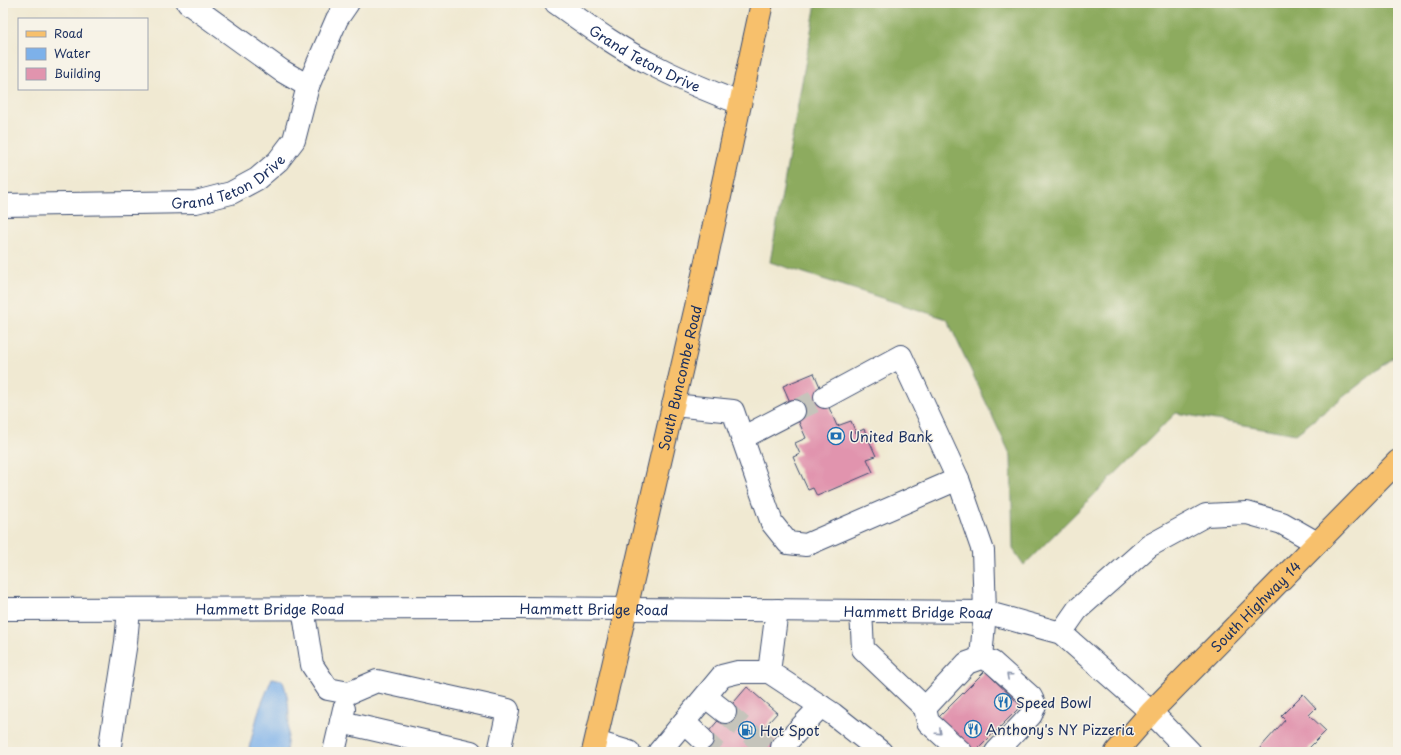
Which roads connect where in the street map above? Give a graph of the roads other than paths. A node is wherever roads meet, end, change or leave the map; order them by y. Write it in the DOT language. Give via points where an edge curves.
graph roads {
  1 [pos="188,3"];
  2 [pos="348,3"];
  3 [pos="556,3"];
  4 [pos="762,3"];
  5 [pos="308,86"];
  6 [pos="740,103"];
  7 [pos="3,205"];
  8 [pos="825,397"];
  9 [pos="673,406"];
  10 [pos="794,411"];
  11 [pos="742,438"];
  12 [pos="1398,462"];
  13 [pos="958,479"];
  14 [pos="1317,543"];
  15 [pos="303,608"];
  16 [pos="3,609"];
  17 [pos="129,609"];
  18 [pos="626,609"];
  19 [pos="777,610"];
  20 [pos="861,611"];
  21 [pos="985,612"];
  22 [pos="1061,633"];
  23 [pos="981,658"];
  24 [pos="769,672"];
  25 [pos="349,693"];
  26 [pos="706,697"];
  27 [pos="821,706"];
  28 [pos="925,708"];
  29 [pos="725,712"];
  30 [pos="1152,712"];
  31 [pos="341,722"];
  32 [pos="684,722"];
  33 [pos="702,739"];
  34 [pos="594,747"];
  35 [pos="782,747"];
  36 [pos="109,752"];
  37 [pos="334,752"];
  38 [pos="471,752"];
  39 [pos="499,752"];
  40 [pos="629,752"];
  41 [pos="659,752"];
  42 [pos="881,752"];
  43 [pos="961,752"];
  44 [pos="996,752"];
  45 [pos="1116,752"];
  46 [pos="1190,752"];
  1 -- 5 [label="street" via="282,71"];
  2 -- 5 [label="street, Grand Teton Drive" via="337,19"];
  3 -- 6 [label="street, Grand Teton Drive" via="646,62 696,87"];
  4 -- 6 [label="main road, South Buncombe Road"];
  5 -- 7 [label="street, Grand Teton Drive" via="294,140 278,161 257,179 231,193 196,202"];
  6 -- 9 [label="main road, South Buncombe Road"];
  8 -- 13 [label="street" via="901,356"];
  9 -- 11 [label="street" via="732,411"];
  9 -- 18 [label="main road, South Buncombe Road"];
  10 -- 11 [label="street"];
  11 -- 13 [label="street" via="772,523 788,543 806,545"];
  12 -- 14 [label="main road, South Highway 14"];
  13 -- 21 [label="street" via="983,550"];
  14 -- 22 [label="street" via="1282,524 1248,513 1206,515 1149,546 1077,610"];
  14 -- 30 [label="main road, South Highway 14"];
  15 -- 17 [label="street, Hammett Bridge Road"];
  15 -- 18 [label="street, Hammett Bridge Road"];
  15 -- 25 [label="street" via="312,665 328,689"];
  16 -- 17 [label="street, Hammett Bridge Road"];
  17 -- 36 [label="street"];
  18 -- 19 [label="street, Hammett Bridge Road"];
  18 -- 34 [label="main road, South Buncombe Road"];
  19 -- 20 [label="street, Hammett Bridge Road"];
  19 -- 24 [label="street"];
  20 -- 21 [label="street, Hammett Bridge Road"];
  20 -- 28 [label="street" via="864,649"];
  21 -- 22 [label="street, Hammett Bridge Road"];
  21 -- 23 [label="street"];
  22 -- 30 [label="street, Hammett Bridge Road"];
  23 -- 28 [label="street" via="967,663"];
  44 -- 23 [label="street, one-way" via="1031,715 1035,705 1031,697 992,662"];
  24 -- 26 [label="street" via="738,672 722,676"];
  24 -- 27 [label="street"];
  25 -- 31 [label="street"];
  25 -- 39 [label="street" via="377,681 508,710"];
  26 -- 29 [label="street"];
  26 -- 32 [label="street"];
  27 -- 35 [label="street"];
  27 -- 42 [label="street"];
  28 -- 43 [label="street, one-way" via="928,722"];
  30 -- 45 [label="main road, South Highway 14"];
  30 -- 46 [label="street, Hammett Bridge Road"];
  31 -- 37 [label="street"];
  31 -- 38 [label="street"];
  32 -- 33 [label="street"];
  32 -- 41 [label="street"];
  34 -- 40 [label="street"];
}
